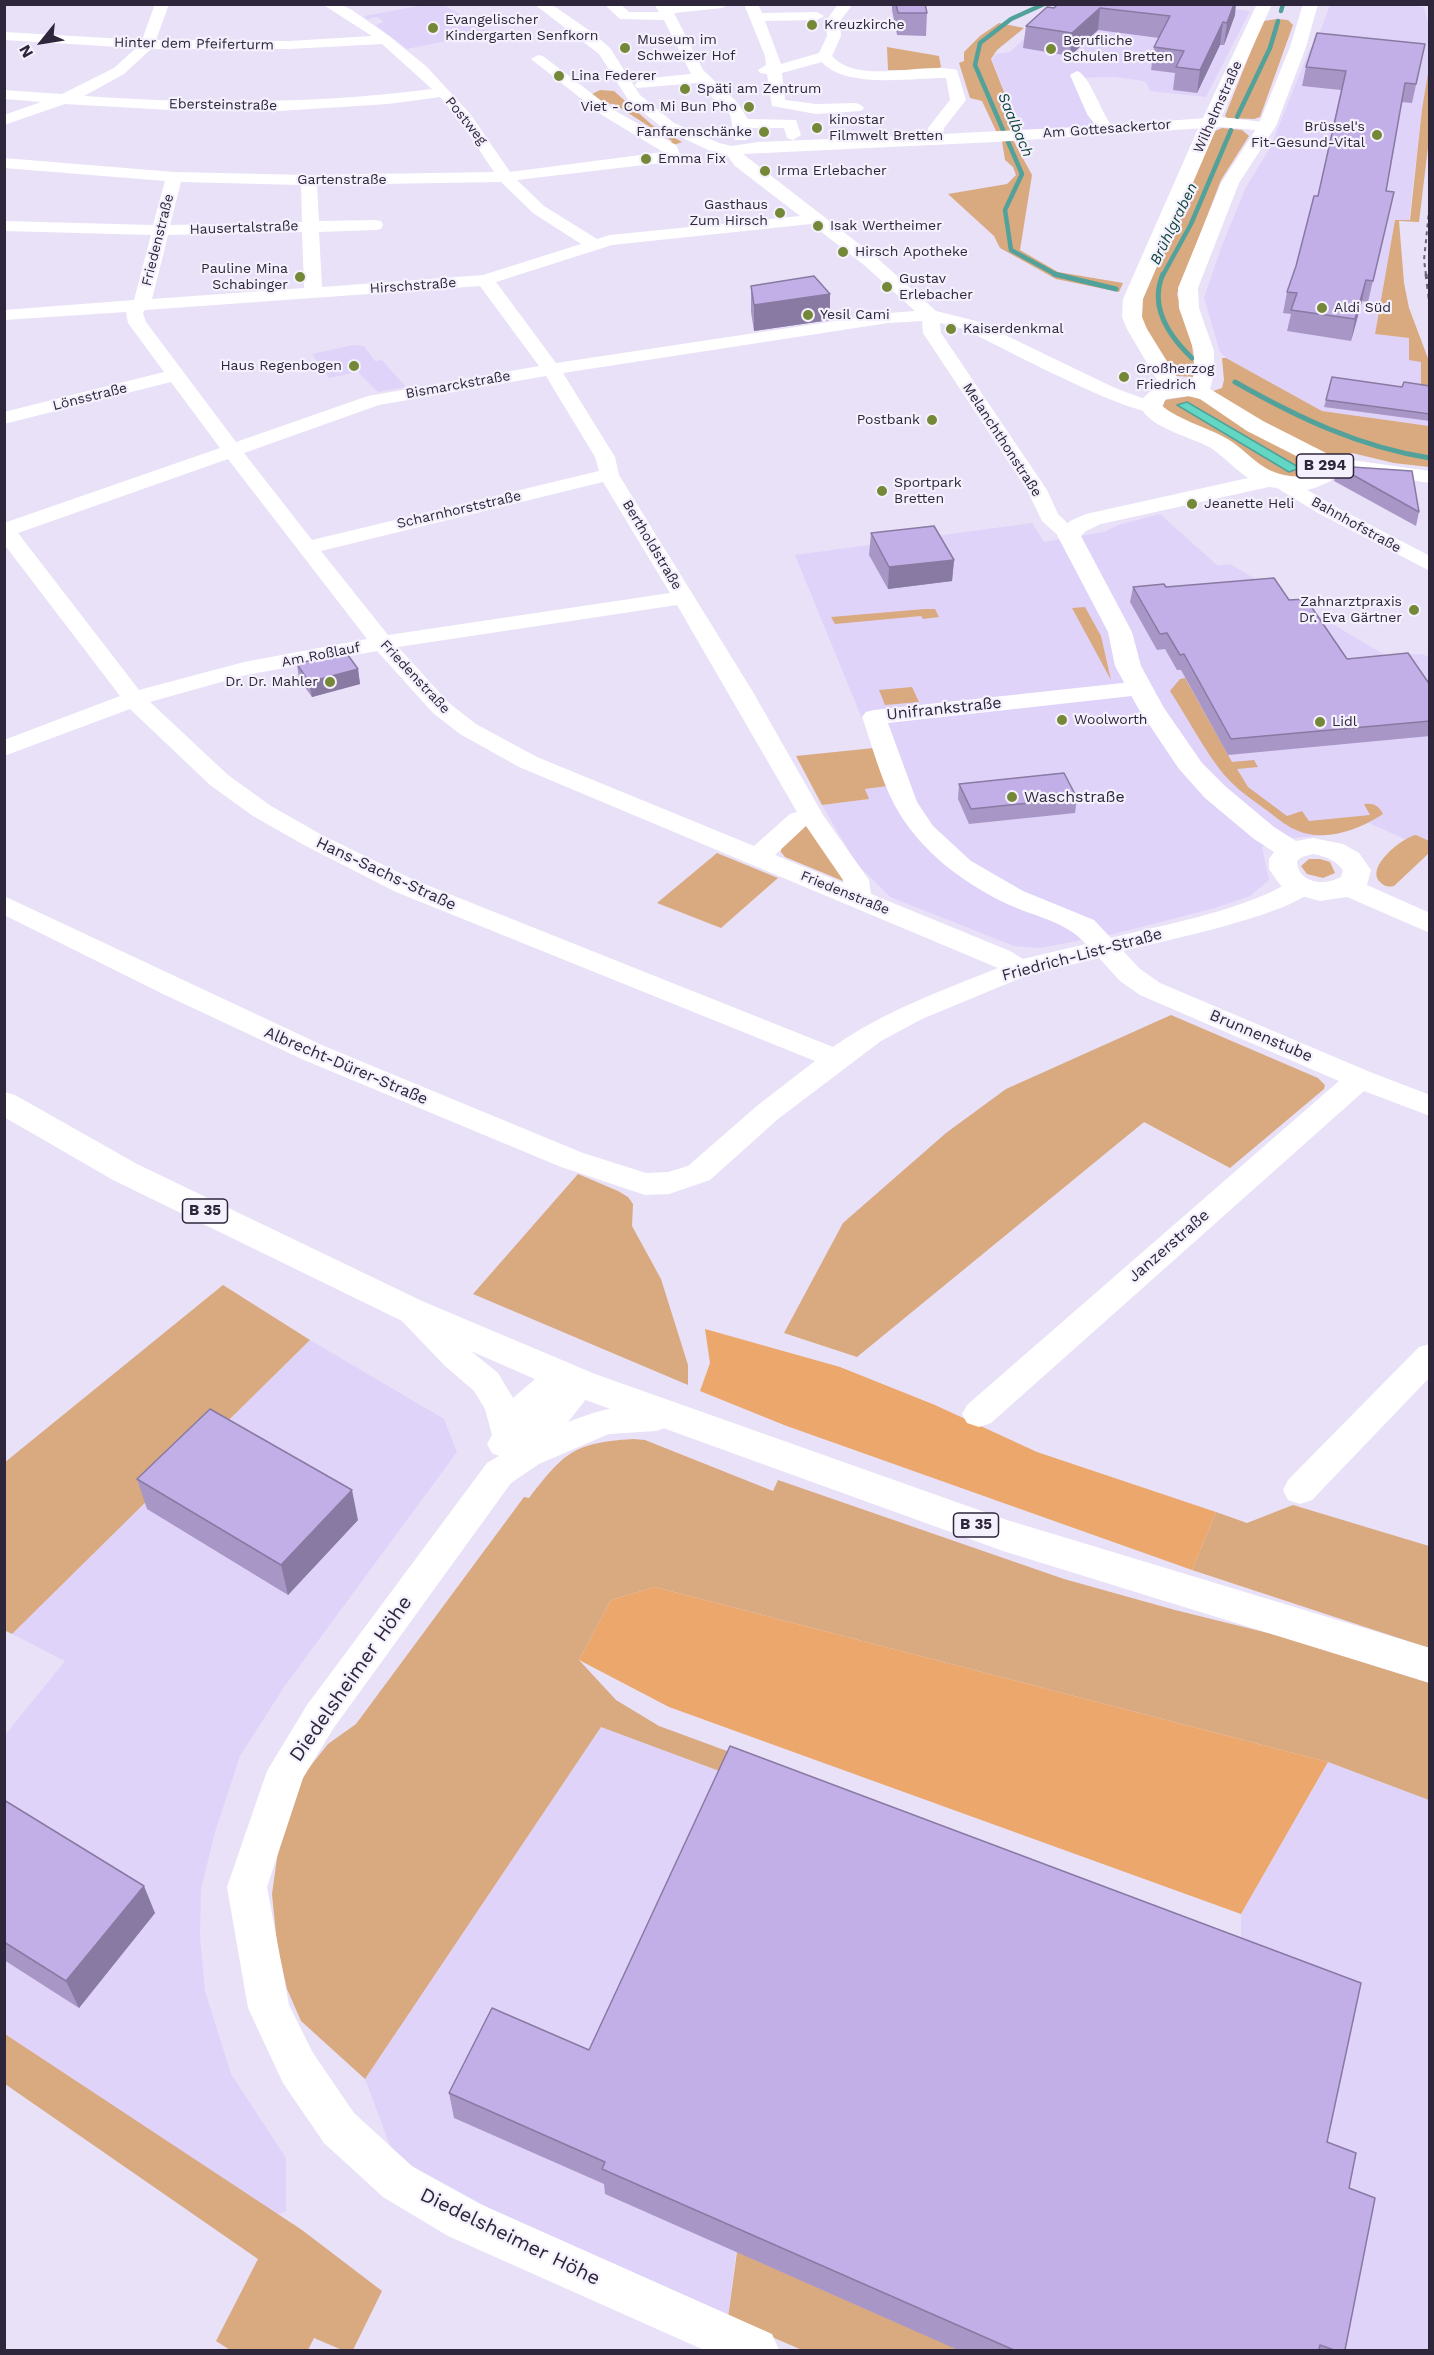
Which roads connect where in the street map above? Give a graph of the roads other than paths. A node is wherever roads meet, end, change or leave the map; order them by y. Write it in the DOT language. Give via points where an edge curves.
graph roads {
  1 [pos="162,4"];
  2 [pos="329,4"];
  3 [pos="541,4"];
  4 [pos="722,4"];
  5 [pos="846,4"];
  6 [pos="1311,4"];
  7 [pos="615,9"];
  8 [pos="664,10"];
  9 [pos="754,11"];
  10 [pos="1261,12"];
  11 [pos="817,16"];
  12 [pos="1292,20"];
  13 [pos="4,36"];
  14 [pos="384,40"];
  15 [pos="146,45"];
  16 [pos="825,56"];
  17 [pos="538,59"];
  18 [pos="700,70"];
  19 [pos="769,70"];
  20 [pos="1077,75"];
  21 [pos="624,84"];
  22 [pos="642,85"];
  23 [pos="581,91"];
  24 [pos="442,92"];
  25 [pos="4,94"];
  26 [pos="67,99"];
  27 [pos="771,106"];
  28 [pos="856,108"];
  29 [pos="4,120"];
  30 [pos="803,121"];
  31 [pos="1210,122"];
  32 [pos="740,124"];
  33 [pos="1267,126"];
  34 [pos="1106,129"];
  35 [pos="935,140"];
  36 [pos="732,151"];
  37 [pos="4,163"];
  38 [pos="174,177"];
  39 [pos="505,177"];
  40 [pos="309,180"];
  41 [pos="815,219"];
  42 [pos="310,225"];
  43 [pos="375,225"];
  44 [pos="4,226"];
  45 [pos="161,230"];
  46 [pos="594,244"];
  47 [pos="485,280"];
  48 [pos="313,293"];
  49 [pos="138,305"];
  50 [pos="4,315"];
  51 [pos="930,315"];
  52 [pos="551,370"];
  53 [pos="175,375"];
  54 [pos="1200,392"];
  55 [pos="1160,398"];
  56 [pos="4,418"];
  57 [pos="1218,443"];
  58 [pos="232,451"];
  59 [pos="1320,473"];
  60 [pos="609,476"];
  61 [pos="1430,477"];
  62 [pos="1276,482"];
  63 [pos="1188,497"];
  64 [pos="5,530"];
  65 [pos="1069,535"];
  66 [pos="309,547"];
  67 [pos="1430,550"];
  68 [pos="1430,565"];
  69 [pos="684,597"];
  70 [pos="382,643"];
  71 [pos="1141,688"];
  72 [pos="134,699"];
  73 [pos="4,749"];
  74 [pos="811,815"];
  75 [pos="1292,851"];
  76 [pos="756,857"];
  77 [pos="1302,887"];
  78 [pos="1348,887"];
  79 [pos="859,899"];
  80 [pos="4,904"];
  81 [pos="1430,924"];
  82 [pos="1104,949"];
  83 [pos="1019,969"];
  84 [pos="836,1059"];
  85 [pos="1360,1079"];
  86 [pos="4,1103"];
  87 [pos="1430,1106"];
  88 [pos="699,1173"];
  89 [pos="410,1310"];
  90 [pos="1430,1356"];
  91 [pos="572,1380"];
  92 [pos="979,1414"];
  93 [pos="663,1418"];
  94 [pos="512,1454"];
  95 [pos="1300,1490"];
  96 [pos="1430,1666"];
  97 [pos="756,2350"];
  1 -- 15 [label="street"];
  2 -- 14 [label="street, Postweg"];
  3 -- 21 [label="street" via="605,51"];
  4 -- 8 [label="street"];
  5 -- 16 [label="street" via="833,21 834,36"];
  6 -- 12 [label="main road"];
  7 -- 8 [label="street"];
  8 -- 18 [label="street"];
  9 -- 11 [label="street"];
  9 -- 19 [label="street" via="772,56"];
  10 -- 12 [label="main road, Wilhelmstraße"];
  10 -- 31 [label="main road, Wilhelmstraße"];
  12 -- 33 [label="main road"];
  13 -- 15 [label="street, Hinter dem Pfeiferturm"];
  14 -- 15 [label="street, Hinter dem Pfeiferturm" via="291,45"];
  14 -- 24 [label="street, Postweg"];
  15 -- 26 [label="street" via="120,69"];
  16 -- 19 [label="street"];
  16 -- 35 [label="street" via="836,68 863,74 952,73 958,100 936,128"];
  17 -- 23 [label="street"];
  18 -- 22 [label="street"];
  18 -- 32 [label="street"];
  19 -- 27 [label="street" via="778,97"];
  20 -- 34 [label="street"];
  21 -- 23 [label="street"];
  21 -- 36 [label="street" via="644,107 669,126"];
  23 -- 39 [label="street, Gartenstraße" via="607,112 670,148 672,154"];
  24 -- 26 [label="street, Ebersteinstraße" via="309,106"];
  24 -- 39 [label="street, Postweg" via="463,115"];
  25 -- 26 [label="street, Ebersteinstraße"];
  26 -- 29 [label="street"];
  27 -- 30 [label="street"];
  27 -- 32 [label="street"];
  28 -- 30 [label="street"];
  30 -- 32 [label="street"];
  31 -- 33 [label="street, Am Gottesackertor"];
  31 -- 34 [label="street, Am Gottesackertor"];
  31 -- 55 [label="main road, Wilhelmstraße" via="1133,299 1132,317"];
  33 -- 54 [label="main road" via="1230,183 1188,288 1189,308 1204,351"];
  34 -- 35 [label="street, Am Gottesackertor"];
  35 -- 36 [label="street, Am Gottesackertor"];
  36 -- 41 [label="street" via="741,163"];
  37 -- 38 [label="street, Gartenstraße"];
  38 -- 40 [label="street, Gartenstraße"];
  38 -- 45 [label="street, Friedenstraße"];
  39 -- 40 [label="street, Gartenstraße"];
  39 -- 46 [label="street, Postweg" via="545,216"];
  40 -- 42 [label="street"];
  41 -- 46 [label="street, Hirschstraße" via="628,237"];
  41 -- 51 [label="street" via="887,275"];
  42 -- 43 [label="street, Hausertalstraße"];
  42 -- 45 [label="street, Hausertalstraße"];
  42 -- 48 [label="street"];
  44 -- 45 [label="street, Hausertalstraße"];
  45 -- 49 [label="street, Friedenstraße" via="143,300"];
  46 -- 47 [label="street, Hirschstraße"];
  47 -- 48 [label="street, Hirschstraße"];
  47 -- 52 [label="street, Bertholdstraße"];
  48 -- 49 [label="street, Hirschstraße"];
  49 -- 50 [label="street, Hirschstraße"];
  49 -- 53 [label="street, Friedenstraße" via="134,313 137,323"];
  51 -- 52 [label="street, Bismarckstraße" via="888,318"];
  51 -- 55 [label="street" via="969,325 1124,399"];
  51 -- 65 [label="street, Melanchthonstraße" via="932,333 1036,490 1049,517"];
  52 -- 58 [label="street, Bismarckstraße" via="375,400"];
  52 -- 60 [label="street, Bertholdstraße" via="605,457"];
  53 -- 56 [label="street, Lönsstraße"];
  53 -- 58 [label="street, Friedenstraße"];
  54 -- 55 [label="main road, B 294"];
  54 -- 59 [label="main road, B 294"];
  55 -- 57 [label="main road" via="1158,415"];
  57 -- 62 [label="main road" via="1256,473"];
  57 -- 63 [label="main road" via="1234,464 1234,473"];
  58 -- 64 [label="street, Bismarckstraße"];
  58 -- 66 [label="street, Friedenstraße"];
  59 -- 61 [label="street"];
  59 -- 62 [label="main road, B 294" via="1302,484"];
  59 -- 67 [label="street, Bahnhofstraße" via="1338,502"];
  60 -- 66 [label="street, Scharnhorststraße"];
  60 -- 69 [label="street, Bertholdstraße"];
  62 -- 63 [label="main road, B 294"];
  62 -- 68 [label="street, Bahnhofstraße"];
  63 -- 65 [label="main road, B 294" via="1094,519"];
  64 -- 72 [label="street, Hans-Sachs-Straße"];
  65 -- 71 [label="main road, Melanchthonstraße" via="1120,632 1128,666"];
  66 -- 70 [label="street, Friedenstraße"];
  69 -- 70 [label="street, Am Roßlauf"];
  69 -- 74 [label="street, Bertholdstraße"];
  70 -- 72 [label="street, Am Roßlauf" via="244,669"];
  70 -- 76 [label="street, Friedenstraße" via="441,708 468,729 528,762"];
  71 -- 75 [label="main road, Melanchthonstraße" via="1192,769 1264,833"];
  71 -- 82 [label="street, Unifrankstraße" via="874,717 905,802 923,831 962,867 1014,897 1085,926"];
  72 -- 73 [label="street, Am Roßlauf"];
  72 -- 84 [label="street, Hans-Sachs-Straße" via="219,780 262,811 356,863"];
  74 -- 76 [label="street" via="799,819"];
  74 -- 79 [label="street, Bertholdstraße" via="856,880"];
  75 -- 77 [label="main road" via="1281,862 1282,868 1285,875"];
  75 -- 78 [label="main road" via="1302,847 1326,848 1348,858 1354,863 1357,876"];
  76 -- 79 [label="street, Friedenstraße"];
  77 -- 78 [label="main road" via="1327,892"];
  77 -- 82 [label="street, Friedrich-List-Straße" via="1271,902"];
  78 -- 81 [label="main road"];
  79 -- 83 [label="street, Friedenstraße" via="1000,957"];
  80 -- 88 [label="street, Albrecht-Dürer-Straße" via="243,1021 572,1160 645,1184 669,1183"];
  82 -- 83 [label="street, Friedrich-List-Straße"];
  82 -- 85 [label="street, Brunnenstube" via="1150,989"];
  83 -- 84 [label="street, Friedrich-List-Straße" via="912,1013"];
  84 -- 88 [label="street, Friedrich-List-Straße"];
  85 -- 87 [label="street, Brunnenstube"];
  85 -- 92 [label="street, Janzerstraße"];
  86 -- 89 [label="main road, B 35" via="125,1172"];
  89 -- 91 [label="main road, B 35"];
  89 -- 94 [label="street" via="486,1382 501,1407"];
  90 -- 95 [label="street"];
  91 -- 93 [label="main road, B 35"];
  91 -- 94 [label="street, Diedelsheimer Höhe" via="549,1422"];
  93 -- 94 [label="street" via="612,1420"];
  93 -- 96 [label="main road, B 35" via="1003,1535"];
  94 -- 97 [label="street, Diedelsheimer Höhe" via="320,1717 286,1772 247,1887 269,2008 298,2068 339,2128 398,2182 464,2220"];
}
